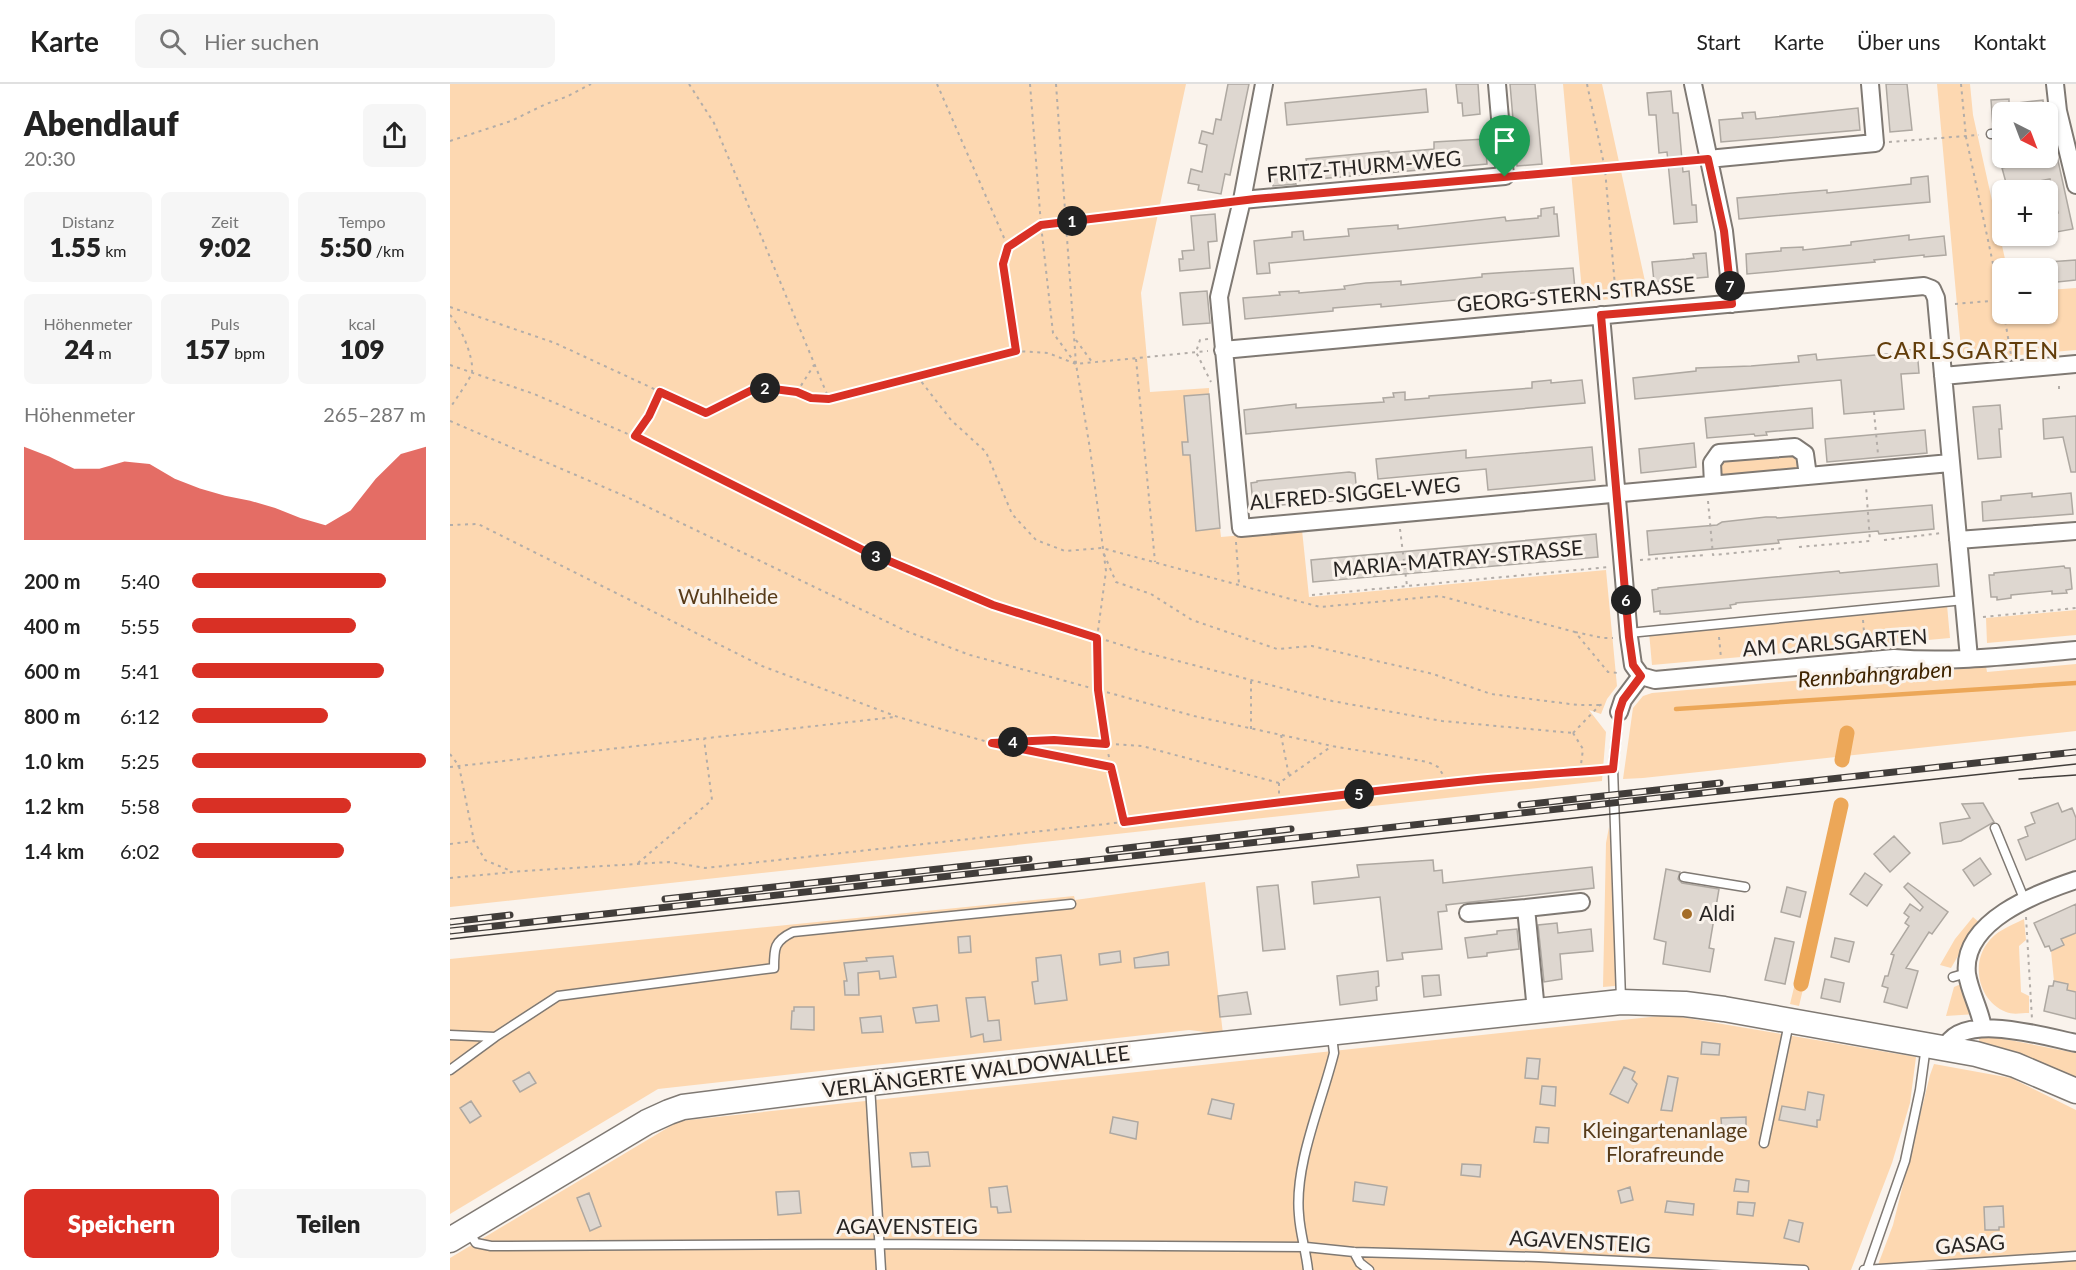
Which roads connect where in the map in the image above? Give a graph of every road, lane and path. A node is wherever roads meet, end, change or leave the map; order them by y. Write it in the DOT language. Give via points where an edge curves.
graph roads {
  1 [pos="591,84"];
  2 [pos="689,84"];
  3 [pos="937,84"];
  4 [pos="1030,84"];
  5 [pos="1056,84"];
  6 [pos="1264,84"];
  7 [pos="1497,84"];
  8 [pos="1587,84"];
  9 [pos="1693,84"];
  10 [pos="1870,84"];
  11 [pos="1961,84"];
  12 [pos="2055,84"];
  13 [pos="2055,102"];
  14 [pos="1991,134"];
  15 [pos="1966,137"];
  16 [pos="2058,137"];
  17 [pos="450,141"];
  18 [pos="1875,143"];
  19 [pos="1708,159"];
  20 [pos="1605,168"];
  21 [pos="1505,177"];
  22 [pos="2076,185"];
  23 [pos="1242,200"];
  24 [pos="1065,222"];
  25 [pos="1041,225"];
  26 [pos="1008,247"];
  27 [pos="1992,258"];
  28 [pos="1617,301"];
  29 [pos="1992,301"];
  30 [pos="1732,304"];
  31 [pos="1955,304"];
  32 [pos="450,307"];
  33 [pos="450,315"];
  34 [pos="1601,315"];
  35 [pos="2006,324"];
  36 [pos="1074,337"];
  37 [pos="1219,344"];
  38 [pos="1016,351"];
  39 [pos="1196,352"];
  40 [pos="1136,357"];
  41 [pos="2012,358"];
  42 [pos="1092,362"];
  43 [pos="450,364"];
  44 [pos="1076,364"];
  45 [pos="2076,364"];
  46 [pos="814,365"];
  47 [pos="472,372"];
  48 [pos="917,376"];
  49 [pos="1943,376"];
  50 [pos="1219,382"];
  51 [pos="660,392"];
  52 [pos="797,392"];
  53 [pos="829,399"];
  54 [pos="450,408"];
  55 [pos="1874,412"];
  56 [pos="450,421"];
  57 [pos="635,436"];
  58 [pos="1950,463"];
  59 [pos="1872,470"];
  60 [pos="1808,476"];
  61 [pos="1710,484"];
  62 [pos="1616,493"];
  63 [pos="1398,513"];
  64 [pos="450,525"];
  65 [pos="1241,528"];
  66 [pos="2076,531"];
  67 [pos="1950,537"];
  68 [pos="1884,540"];
  69 [pos="1799,546"];
  70 [pos="1785,548"];
  71 [pos="1102,549"];
  72 [pos="1705,555"];
  73 [pos="1640,560"];
  74 [pos="1155,562"];
  75 [pos="1609,567"];
  76 [pos="1239,584"];
  77 [pos="1407,586"];
  78 [pos="1312,595"];
  79 [pos="1964,600"];
  80 [pos="2076,608"];
  81 [pos="1862,611"];
  82 [pos="1983,617"];
  83 [pos="1718,625"];
  84 [pos="1575,632"];
  85 [pos="1629,635"];
  86 [pos="1097,638"];
  87 [pos="1865,648"];
  88 [pos="2076,650"];
  89 [pos="1969,658"];
  90 [pos="1721,662"];
  91 [pos="1618,673"];
  92 [pos="1641,676"];
  93 [pos="1251,679"];
  94 [pos="1098,690"];
  95 [pos="1600,705"];
  96 [pos="1615,711"];
  97 [pos="898,717"];
  98 [pos="1251,729"];
  99 [pos="1573,733"];
  100 [pos="1281,735"];
  101 [pos="704,739"];
  102 [pos="992,743"];
  103 [pos="1106,744"];
  104 [pos="1332,746"];
  105 [pos="450,754"];
  106 [pos="459,766"];
  107 [pos="450,767"];
  108 [pos="1111,767"];
  109 [pos="1613,769"];
  110 [pos="1580,772"];
  111 [pos="1288,776"];
  112 [pos="1279,783"];
  113 [pos="1449,784"];
  114 [pos="1278,801"];
  115 [pos="1124,822"];
  116 [pos="1995,828"];
  117 [pos="474,841"];
  118 [pos="450,844"];
  119 [pos="638,863"];
  120 [pos="513,872"];
  121 [pos="1684,877"];
  122 [pos="450,878"];
  123 [pos="2076,880"];
  124 [pos="1745,888"];
  125 [pos="2028,897"];
  126 [pos="1581,902"];
  127 [pos="1071,904"];
  128 [pos="1526,908"];
  129 [pos="1468,914"];
  130 [pos="1622,1002"];
  131 [pos="1536,1011"];
  132 [pos="1790,1022"];
  133 [pos="1983,1028"];
  134 [pos="1332,1032"];
  135 [pos="2031,1034"];
  136 [pos="450,1035"];
  137 [pos="495,1037"];
  138 [pos="2076,1043"];
  139 [pos="1936,1047"];
  140 [pos="450,1070"];
  141 [pos="870,1083"];
  142 [pos="2076,1091"];
  143 [pos="1764,1143"];
  144 [pos="459,1235"];
  145 [pos="880,1244"];
  146 [pos="1306,1247"];
  147 [pos="1354,1252"];
  148 [pos="2076,1256"];
  149 [pos="881,1270"];
  150 [pos="1308,1270"];
  151 [pos="1369,1270"];
  152 [pos="1804,1270"];
  153 [pos="1866,1270"];
  1 -- 17 [label="path" via="511,121"];
  2 -- 46 [label="path" via="714,123"];
  3 -- 26 [label="path"];
  4 -- 25 [label="path"];
  5 -- 24 [label="path"];
  6 -- 23 [label="street, ALFRED-SIGGEL-WEG"];
  7 -- 21 [label="street"];
  8 -- 20 [label="path"];
  9 -- 19 [label="street"];
  10 -- 18 [label="street"];
  11 -- 15 [label="path"];
  12 -- 13 [label="street"];
  14 -- 15 [label="path"];
  15 -- 18 [label="path"];
  15 -- 27 [label="path"];
  16 -- 22 [label="street"];
  18 -- 19 [label="street"];
  19 -- 20 [label="path"];
  19 -- 30 [label="street" via="1724,231"];
  20 -- 21 [label="path"];
  20 -- 28 [label="path"];
  21 -- 23 [label="street, FRITZ-THURM-WEG"];
  23 -- 24 [label="path"];
  23 -- 37 [label="street, ALFRED-SIGGEL-WEG" via="1219,297"];
  24 -- 25 [label="path"];
  24 -- 36 [label="path"];
  25 -- 26 [label="path"];
  25 -- 44 [label="path" via="1053,333"];
  26 -- 38 [label="path" via="1003,264"];
  29 -- 31 [label="path"];
  30 -- 34 [label="street, GEORG-STERN-STRASSE"];
  30 -- 49 [label="street, GEORG-STERN-STRASSE" via="1924,286 1932,289 1936,298"];
  32 -- 51 [label="path" via="555,343"];
  33 -- 47 [label="path" via="469,351"];
  34 -- 37 [label="street, GEORG-STERN-STRASSE"];
  34 -- 62 [label="street"];
  35 -- 41 [label="path"];
  36 -- 42 [label="path"];
  36 -- 44 [label="path"];
  37 -- 39 [label="path"];
  37 -- 39 [label="path" via="1200,340"];
  37 -- 65 [label="street, ALFRED-SIGGEL-WEG"];
  38 -- 44 [label="path" via="1048,353"];
  38 -- 48 [label="path"];
  39 -- 40 [label="path"];
  39 -- 50 [label="path" via="1210,382"];
  40 -- 42 [label="path"];
  40 -- 74 [label="path"];
  42 -- 44 [label="path"];
  43 -- 47 [label="path"];
  44 -- 71 [label="path"];
  45 -- 49 [label="street"];
  46 -- 52 [label="path"];
  46 -- 53 [label="path"];
  47 -- 54 [label="path"];
  47 -- 57 [label="path"];
  48 -- 53 [label="path"];
  48 -- 71 [label="path" via="951,420 986,452 1012,514 1036,540 1065,551"];
  49 -- 58 [label="street"];
  51 -- 52 [label="path" via="706,413 758,387"];
  51 -- 57 [label="path"];
  52 -- 53 [label="path"];
  55 -- 59 [label="path"];
  56 -- 94 [label="path" via="627,497 906,631 970,655"];
  57 -- 86 [label="path" via="863,550 993,605"];
  58 -- 59 [label="street, ALFRED-SIGGEL-WEG"];
  58 -- 67 [label="street"];
  59 -- 60 [label="street, ALFRED-SIGGEL-WEG"];
  59 -- 69 [label="path" via="1870,541"];
  60 -- 61 [label="street, ALFRED-SIGGEL-WEG"];
  60 -- 61 [label="street" via="1805,454 1795,447 1719,453 1712,462"];
  61 -- 62 [label="street, ALFRED-SIGGEL-WEG"];
  61 -- 70 [label="path" via="1713,555"];
  62 -- 63 [label="street, ALFRED-SIGGEL-WEG"];
  62 -- 85 [label="street"];
  63 -- 65 [label="street, ALFRED-SIGGEL-WEG"];
  63 -- 77 [label="path"];
  64 -- 97 [label="path" via="478,524 762,666"];
  65 -- 76 [label="path" via="1235,535"];
  66 -- 67 [label="street"];
  67 -- 68 [label="path"];
  67 -- 79 [label="street"];
  71 -- 74 [label="path"];
  71 -- 86 [label="path" via="1106,571"];
  71 -- 95 [label="path" via="1116,582 1151,594 1192,620 1277,649 1312,646 1433,674 1491,694"];
  72 -- 73 [label="path"];
  74 -- 76 [label="path"];
  75 -- 77 [label="path, MARIA-MATRAY-STRASSE"];
  76 -- 84 [label="path" via="1320,607 1440,597"];
  77 -- 78 [label="path, MARIA-MATRAY-STRASSE"];
  79 -- 81 [label="lane"];
  79 -- 89 [label="street"];
  80 -- 82 [label="path"];
  81 -- 83 [label="lane"];
  81 -- 87 [label="path"];
  83 -- 85 [label="lane"];
  83 -- 90 [label="path"];
  84 -- 85 [label="path" via="1604,638"];
  84 -- 91 [label="path" via="1608,672"];
  85 -- 92 [label="street" via="1633,665"];
  86 -- 93 [label="path"];
  86 -- 94 [label="path"];
  88 -- 89 [label="street, AM CARLSGARTEN"];
  89 -- 92 [label="street, AM CARLSGARTEN" via="1894,658 1655,680"];
  92 -- 96 [label="street"];
  93 -- 98 [label="path"];
  93 -- 99 [label="path" via="1332,701 1442,721"];
  94 -- 98 [label="path"];
  94 -- 103 [label="path"];
  95 -- 96 [label="path"];
  95 -- 96 [label="path"];
  95 -- 99 [label="path"];
  96 -- 109 [label="lane"];
  97 -- 101 [label="path"];
  97 -- 102 [label="path"];
  98 -- 100 [label="path"];
  99 -- 110 [label="path" via="1584,749"];
  100 -- 104 [label="path"];
  100 -- 111 [label="path"];
  101 -- 106 [label="path"];
  101 -- 119 [label="path" via="712,800"];
  102 -- 103 [label="path" via="1054,740"];
  102 -- 108 [label="path"];
  103 -- 108 [label="path"];
  103 -- 112 [label="path" via="1142,746"];
  104 -- 111 [label="path"];
  104 -- 113 [label="path" via="1428,762 1438,767"];
  105 -- 106 [label="path"];
  106 -- 107 [label="path"];
  106 -- 117 [label="path"];
  108 -- 115 [label="path"];
  109 -- 110 [label="path"];
  109 -- 130 [label="lane"];
  110 -- 113 [label="path"];
  111 -- 112 [label="path"];
  112 -- 114 [label="path"];
  113 -- 114 [label="path"];
  114 -- 115 [label="path"];
  115 -- 119 [label="path" via="705,868 669,862"];
  116 -- 125 [label="lane"];
  117 -- 118 [label="path"];
  117 -- 120 [label="path" via="485,860"];
  119 -- 120 [label="path"];
  120 -- 122 [label="path"];
  121 -- 124 [label="lane"];
  123 -- 125 [label="street"];
  125 -- 133 [label="street" via="1997,916 1980,933 1960,975"];
  125 -- 135 [label="path"];
  126 -- 128 [label="street"];
  127 -- 137 [label="lane" via="793,932 778,941 774,968 558,996"];
  128 -- 129 [label="street"];
  128 -- 131 [label="street"];
  130 -- 131 [label="street, VERLÄNGERTE WALDOWALLEE"];
  130 -- 132 [label="street, VERLÄNGERTE WALDOWALLEE" via="1685,1004"];
  131 -- 134 [label="street, VERLÄNGERTE WALDOWALLEE"];
  132 -- 139 [label="street, VERLÄNGERTE WALDOWALLEE"];
  132 -- 143 [label="lane"];
  133 -- 135 [label="street"];
  133 -- 139 [label="street" via="1960,1032"];
  134 -- 141 [label="street, VERLÄNGERTE WALDOWALLEE"];
  134 -- 146 [label="lane" via="1334,1053 1300,1181 1299,1215"];
  135 -- 138 [label="street"];
  136 -- 137 [label="lane"];
  137 -- 140 [label="lane"];
  139 -- 142 [label="street, VERLÄNGERTE WALDOWALLEE" via="2015,1065"];
  139 -- 153 [label="lane" via="1920,1090 1905,1161"];
  141 -- 144 [label="street, VERLÄNGERTE WALDOWALLEE" via="669,1112"];
  141 -- 145 [label="lane"];
  144 -- 145 [label="lane, AGAVENSTEIG" via="491,1246"];
  145 -- 146 [label="lane, AGAVENSTEIG"];
  145 -- 149 [label="lane"];
  146 -- 147 [label="lane, AGAVENSTEIG"];
  146 -- 150 [label="lane"];
  147 -- 151 [label="lane"];
  147 -- 152 [label="lane, AGAVENSTEIG"];
  148 -- 153 [label="lane, GASAG"];
}
